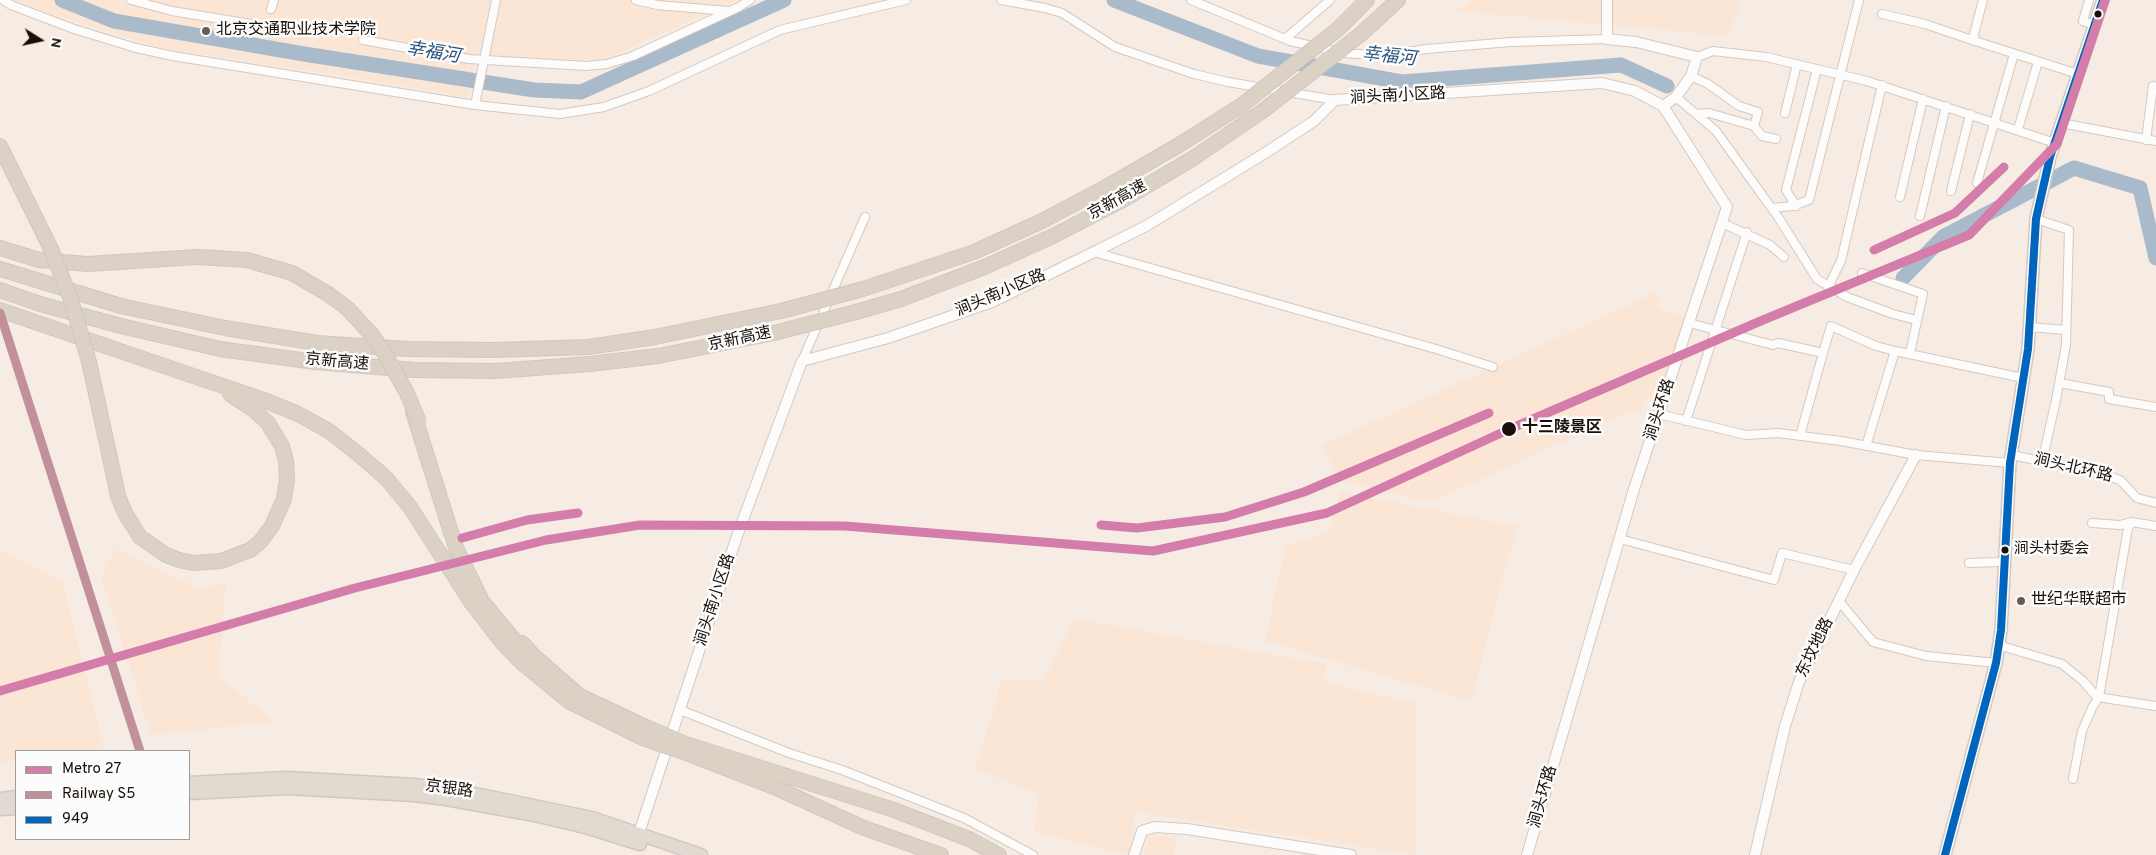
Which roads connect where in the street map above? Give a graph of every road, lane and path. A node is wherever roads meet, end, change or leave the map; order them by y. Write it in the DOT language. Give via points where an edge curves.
graph roads {
  1 [pos="3,0"];
  2 [pos="131,0"];
  3 [pos="274,0"];
  4 [pos="496,0"];
  5 [pos="636,0"];
  6 [pos="750,0"];
  7 [pos="906,0"];
  8 [pos="1001,0"];
  9 [pos="1191,0"];
  10 [pos="1330,0"];
  11 [pos="1367,0"];
  12 [pos="1398,0"];
  13 [pos="1607,0"];
  14 [pos="1859,0"];
  15 [pos="1983,0"];
  16 [pos="2089,0"];
  17 [pos="2103,0"];
  18 [pos="271,9"];
  19 [pos="730,11"];
  20 [pos="1882,14"];
  21 [pos="2094,25"];
  22 [pos="263,26"];
  23 [pos="1285,39"];
  24 [pos="1607,39"];
  25 [pos="363,40"];
  26 [pos="1976,41"];
  27 [pos="2014,54"];
  28 [pos="1697,57"];
  29 [pos="484,61"];
  30 [pos="2038,62"];
  31 [pos="1797,64"];
  32 [pos="1817,69"];
  33 [pos="2078,74"];
  34 [pos="1841,75"];
  35 [pos="1691,76"];
  36 [pos="1882,85"];
  37 [pos="2153,86"];
  38 [pos="1676,97"];
  39 [pos="1924,99"];
  40 [pos="1336,100"];
  41 [pos="475,105"];
  42 [pos="1663,106"];
  43 [pos="1946,106"];
  44 [pos="1785,113"];
  45 [pos="1696,114"];
  46 [pos="1970,114"];
  47 [pos="1993,122"];
  48 [pos="2062,123"];
  49 [pos="1754,126"];
  50 [pos="2018,129"];
  51 [pos="1776,139"];
  52 [pos="2146,140"];
  53 [pos="2156,141"];
  54 [pos="2054,143"];
  55 [pos="0,146"];
  56 [pos="1977,183"];
  57 [pos="1951,191"];
  58 [pos="1900,197"];
  59 [pos="1796,206"];
  60 [pos="1772,208"];
  61 [pos="1920,216"];
  62 [pos="865,217"];
  63 [pos="2036,219"];
  64 [pos="1722,223"];
  65 [pos="1747,232"];
  66 [pos="0,248"];
  67 [pos="1094,252"];
  68 [pos="1784,257"];
  69 [pos="0,269"];
  70 [pos="1862,273"];
  71 [pos="1828,287"];
  72 [pos="0,290"];
  73 [pos="347,308"];
  74 [pos="0,310"];
  75 [pos="1916,320"];
  76 [pos="1689,323"];
  77 [pos="2030,327"];
  78 [pos="1715,329"];
  79 [pos="2066,330"];
  80 [pos="1895,351"];
  81 [pos="1823,353"];
  82 [pos="1910,353"];
  83 [pos="802,361"];
  84 [pos="1493,367"];
  85 [pos="394,368"];
  86 [pos="189,374"];
  87 [pos="2023,378"];
  88 [pos="2060,383"];
  89 [pos="2156,407"];
  90 [pos="1659,414"];
  91 [pos="1686,421"];
  92 [pos="1800,436"];
  93 [pos="1866,446"];
  94 [pos="1916,455"];
  95 [pos="2011,459"];
  96 [pos="2042,462"];
  97 [pos="2156,502"];
  98 [pos="2132,522"];
  99 [pos="2092,523"];
  100 [pos="2156,526"];
  101 [pos="1620,539"];
  102 [pos="2006,558"];
  103 [pos="1969,562"];
  104 [pos="1854,570"];
  105 [pos="1839,601"];
  106 [pos="1998,645"];
  107 [pos="1996,663"];
  108 [pos="2099,697"];
  109 [pos="2156,706"];
  110 [pos="680,710"];
  111 [pos="645,732"];
  112 [pos="682,747"];
  113 [pos="2073,779"];
  114 [pos="190,783"];
  115 [pos="190,793"];
  116 [pos="15,798"];
  117 [pos="0,799"];
  118 [pos="15,808"];
  119 [pos="0,809"];
  120 [pos="635,837"];
  121 [pos="674,855"];
  122 [pos="701,855"];
  123 [pos="941,855"];
  124 [pos="999,855"];
  125 [pos="1033,855"];
  126 [pos="1134,855"];
  127 [pos="1351,855"];
  128 [pos="1527,855"];
  129 [pos="1755,855"];
  130 [pos="1944,855"];
  1 -- 41 [label="street" via="74,29 162,54"];
  2 -- 22 [label="street" via="172,11"];
  3 -- 18 [label="street"];
  4 -- 29 [label="street"];
  5 -- 19 [label="street" via="662,6"];
  6 -- 19 [label="street"];
  7 -- 41 [label="street" via="780,30 649,91 604,107 560,114"];
  8 -- 40 [label="street" via="1062,14 1115,47 1194,74"];
  9 -- 23 [label="street"];
  10 -- 23 [label="street"];
  11 -- 69 [label="highway, 京新高速, bridge" via="1338,29 1242,105 1148,164 1042,222 974,252 863,289 781,311 655,337 589,347 494,350 317,343 224,328 121,306"];
  12 -- 85 [label="highway, 京新高速, bridge" via="1264,110 1152,183 1049,238 982,268 901,298 774,333 658,356 495,371"];
  13 -- 24 [label="street"];
  14 -- 34 [label="street"];
  15 -- 26 [label="street" via="1974,34"];
  16 -- 21 [label="street" via="2083,21"];
  17 -- 21 [label="main road"];
  19 -- 29 [label="street" via="632,56 607,64 586,66"];
  20 -- 26 [label="street"];
  21 -- 33 [label="main road"];
  23 -- 24 [label="street" via="1344,53 1384,56 1511,42"];
  24 -- 28 [label="street" via="1636,42"];
  25 -- 29 [label="street"];
  26 -- 27 [label="street"];
  27 -- 30 [label="street"];
  27 -- 47 [label="street"];
  28 -- 31 [label="street" via="1713,51"];
  28 -- 35 [label="street"];
  29 -- 41 [label="street"];
  30 -- 33 [label="street"];
  30 -- 50 [label="street"];
  31 -- 32 [label="street"];
  31 -- 44 [label="street"];
  32 -- 34 [label="street"];
  32 -- 59 [label="street" via="1786,190"];
  33 -- 48 [label="main road"];
  34 -- 36 [label="street"];
  34 -- 59 [label="street" via="1809,200"];
  35 -- 38 [label="street"];
  35 -- 49 [label="street" via="1739,106 1758,112"];
  36 -- 39 [label="street"];
  36 -- 71 [label="street" via="1842,256"];
  37 -- 52 [label="street"];
  38 -- 42 [label="street"];
  38 -- 45 [label="street"];
  39 -- 43 [label="street"];
  39 -- 58 [label="street"];
  40 -- 42 [label="street, 涧头南小区路" via="1602,83 1635,91"];
  40 -- 67 [label="street, 涧头南小区路" via="1314,121 1262,155 1146,226"];
  42 -- 64 [label="street, 涧头环路" via="1728,207"];
  43 -- 46 [label="street"];
  43 -- 61 [label="street"];
  45 -- 49 [label="street" via="1709,113"];
  45 -- 60 [label="street" via="1716,131"];
  46 -- 47 [label="street"];
  46 -- 57 [label="street"];
  47 -- 50 [label="street"];
  47 -- 56 [label="street"];
  48 -- 52 [label="street"];
  48 -- 54 [label="main road"];
  49 -- 51 [label="street" via="1762,136"];
  50 -- 54 [label="street"];
  52 -- 53 [label="street"];
  54 -- 63 [label="main road"];
  55 -- 86 [label="highway, bridge" via="52,249 71,300 89,362 118,496 132,526 140,537 166,555 193,563 222,561 250,550 272,526 284,499 286,461 276,436 254,410 232,394"];
  59 -- 60 [label="street"];
  60 -- 71 [label="street" via="1817,279"];
  62 -- 83 [label="street"];
  63 -- 77 [label="main road"];
  63 -- 79 [label="street" via="2069,230"];
  64 -- 65 [label="street"];
  64 -- 76 [label="street, 涧头环路"];
  65 -- 68 [label="street"];
  65 -- 78 [label="street"];
  66 -- 73 [label="highway" via="39,260 87,264 197,257 246,260 292,273"];
  67 -- 83 [label="street, 涧头南小区路" via="992,302 888,338"];
  67 -- 84 [label="street"];
  70 -- 75 [label="street" via="1924,294"];
  71 -- 75 [label="street" via="1847,297"];
  72 -- 85 [label="highway, 京新高速" via="121,326 220,349 315,362"];
  73 -- 85 [label="highway, bridge" via="372,335"];
  73 -- 111 [label="highway, bridge" via="390,363 406,396 456,548 482,601 534,662 578,696"];
  74 -- 86 [label="highway"];
  75 -- 82 [label="street"];
  76 -- 78 [label="street"];
  76 -- 90 [label="street, 涧头环路"];
  77 -- 79 [label="street"];
  77 -- 87 [label="main road"];
  78 -- 81 [label="street" via="1773,345 1778,343"];
  78 -- 91 [label="street"];
  79 -- 88 [label="street"];
  80 -- 81 [label="street" via="1831,326"];
  80 -- 82 [label="street"];
  80 -- 93 [label="street"];
  81 -- 92 [label="street"];
  82 -- 87 [label="street"];
  83 -- 110 [label="street, 涧头南小区路" via="737,536"];
  85 -- 111 [label="highway, bridge" via="419,422 457,542 486,598 534,656 580,696"];
  86 -- 111 [label="highway" via="264,400 329,431 386,478 410,507 471,602 521,662 570,702"];
  87 -- 95 [label="main road"];
  88 -- 89 [label="street" via="2109,392 2109,399"];
  88 -- 96 [label="street"];
  90 -- 91 [label="street, 涧头北环路"];
  90 -- 101 [label="street, 涧头环路"];
  91 -- 92 [label="street, 涧头北环路" via="1746,435 1778,433"];
  92 -- 93 [label="street, 涧头北环路"];
  93 -- 94 [label="street, 涧头北环路"];
  94 -- 95 [label="street, 涧头北环路"];
  94 -- 104 [label="street, 东坟地路"];
  95 -- 96 [label="street, 涧头北环路"];
  95 -- 102 [label="main road"];
  96 -- 97 [label="street, 涧头北环路" via="2097,472 2120,480 2137,498"];
  98 -- 99 [label="street" via="2120,525"];
  98 -- 100 [label="street"];
  98 -- 108 [label="street" via="2128,528"];
  101 -- 104 [label="street" via="1774,580 1782,553"];
  101 -- 128 [label="street, 涧头环路"];
  102 -- 103 [label="street" via="2000,562"];
  102 -- 106 [label="main road" via="2004,612"];
  104 -- 105 [label="street, 东坟地路"];
  105 -- 107 [label="street" via="1873,642 1926,656"];
  105 -- 129 [label="street, 东坟地路" via="1799,682 1785,726"];
  106 -- 107 [label="main road"];
  106 -- 108 [label="street" via="2062,664"];
  107 -- 130 [label="main road"];
  108 -- 109 [label="street"];
  108 -- 113 [label="street" via="2082,731"];
  110 -- 120 [label="street, 涧头南小区路" via="642,827"];
  110 -- 125 [label="street" via="964,818"];
  111 -- 112 [label="highway, bridge"];
  112 -- 123 [label="highway" via="864,828"];
  112 -- 124 [label="highway" via="894,810 969,839"];
  114 -- 120 [label="highway, 京银路" via="287,778 415,785 592,818"];
  115 -- 120 [label="highway, 京银路" via="287,788 414,795"];
  116 -- 117 [label="highway"];
  118 -- 119 [label="highway"];
  120 -- 121 [label="highway, 京银路"];
  120 -- 122 [label="highway, 京银路"];
  126 -- 127 [label="street" via="1142,831 1154,827 1187,829"];
}
